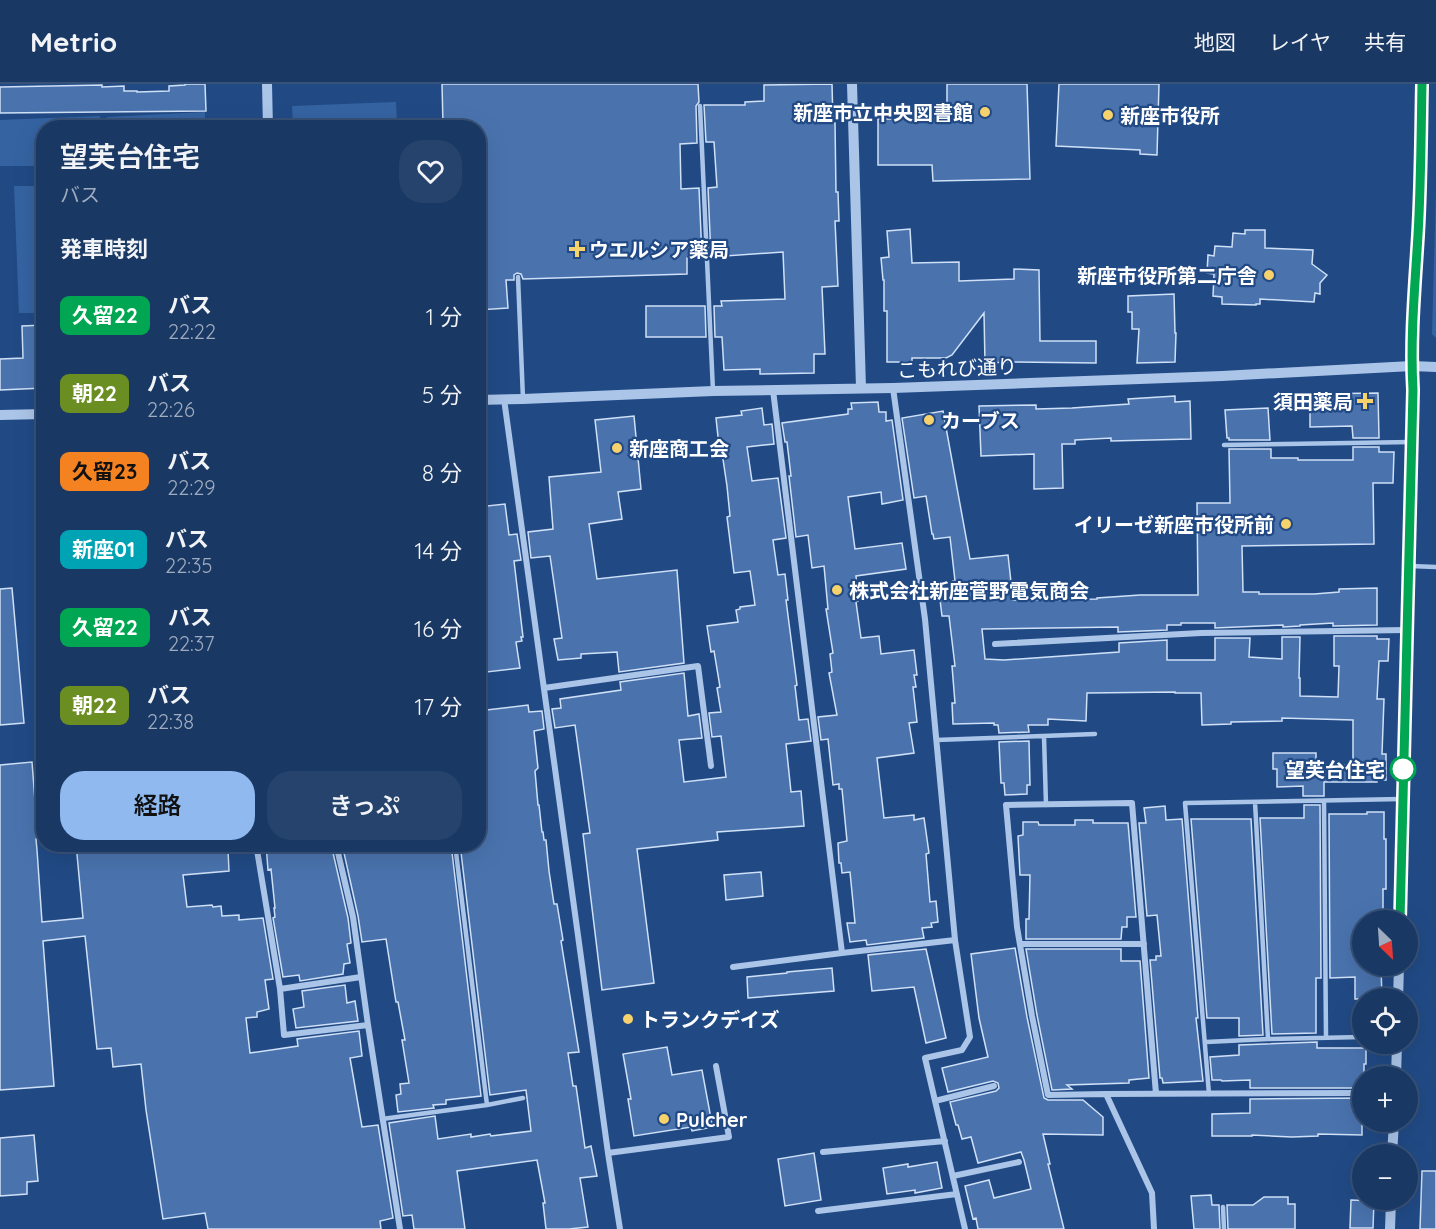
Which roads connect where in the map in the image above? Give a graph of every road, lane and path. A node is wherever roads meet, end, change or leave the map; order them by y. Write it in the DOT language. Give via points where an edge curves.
graph roads {
  1 [pos="267,84"];
  2 [pos="852,84"];
  3 [pos="1422,84"];
  4 [pos="700,106"];
  5 [pos="268,120"];
  6 [pos="518,277"];
  7 [pos="1412,366"];
  8 [pos="1436,367"];
  9 [pos="861,388"];
  10 [pos="893,388"];
  11 [pos="773,390"];
  12 [pos="713,391"];
  13 [pos="504,399"];
  14 [pos="523,399"];
  15 [pos="486,400"];
  16 [pos="36,414"];
  17 [pos="0,415"];
  18 [pos="1412,442"];
  19 [pos="1224,445"];
  20 [pos="1410,566"];
  21 [pos="1436,567"];
  22 [pos="1406,630"];
  23 [pos="995,644"];
  24 [pos="544,688"];
  25 [pos="1095,734"];
  26 [pos="1044,736"];
  27 [pos="936,740"];
  28 [pos="711,766"];
  29 [pos="1402,799"];
  30 [pos="1255,801"];
  31 [pos="1324,802"];
  32 [pos="1046,805"];
  33 [pos="257,852"];
  34 [pos="338,852"];
  35 [pos="456,852"];
  36 [pos="1400,910"];
  37 [pos="955,940"];
  38 [pos="1020,944"];
  39 [pos="1144,944"];
  40 [pos="842,953"];
  41 [pos="733,968"];
  42 [pos="361,977"];
  43 [pos="279,989"];
  44 [pos="368,1025"];
  45 [pos="1326,1037"];
  46 [pos="1352,1037"];
  47 [pos="1268,1038"];
  48 [pos="1206,1042"];
  49 [pos="716,1066"];
  50 [pos="994,1086"];
  51 [pos="1352,1093"];
  52 [pos="1106,1094"];
  53 [pos="1156,1094"];
  54 [pos="1209,1094"];
  55 [pos="524,1098"];
  56 [pos="935,1101"];
  57 [pos="487,1105"];
  58 [pos="382,1119"];
  59 [pos="945,1141"];
  60 [pos="823,1152"];
  61 [pos="608,1153"];
  62 [pos="1019,1162"];
  63 [pos="953,1176"];
  64 [pos="957,1194"];
  65 [pos="1223,1207"];
  66 [pos="1391,1210"];
  67 [pos="818,1211"];
  68 [pos="400,1229"];
  69 [pos="620,1229"];
  70 [pos="964,1229"];
  71 [pos="1154,1229"];
  72 [pos="1224,1229"];
  73 [pos="1390,1229"];
  1 -- 5 [label="street"];
  2 -- 9 [label="street"];
  3 -- 7 [label="street"];
  4 -- 12 [label="lane"];
  6 -- 14 [label="lane"];
  7 -- 8 [label="street, こもれび通り"];
  7 -- 10 [label="street, こもれび通り"];
  7 -- 18 [label="street"];
  9 -- 10 [label="street, こもれび通り"];
  9 -- 11 [label="street, こもれび通り"];
  10 -- 27 [label="street" via="926,619"];
  11 -- 12 [label="street, こもれび通り"];
  11 -- 40 [label="street"];
  12 -- 14 [label="street, こもれび通り"];
  13 -- 14 [label="street, こもれび通り"];
  13 -- 15 [label="street, こもれび通り"];
  13 -- 24 [label="street"];
  16 -- 17 [label="street"];
  18 -- 19 [label="lane"];
  18 -- 20 [label="street"];
  20 -- 21 [label="lane"];
  20 -- 22 [label="street"];
  22 -- 23 [label="street" via="1201,633"];
  22 -- 29 [label="street"];
  24 -- 28 [label="street" via="698,666"];
  24 -- 61 [label="street"];
  25 -- 26 [label="lane"];
  26 -- 27 [label="lane"];
  26 -- 32 [label="lane"];
  27 -- 37 [label="street"];
  29 -- 31 [label="lane"];
  29 -- 36 [label="street"];
  30 -- 31 [label="lane"];
  30 -- 47 [label="lane"];
  30 -- 48 [label="lane" via="1185,803"];
  31 -- 45 [label="lane"];
  32 -- 38 [label="street" via="1006,805"];
  32 -- 39 [label="street" via="1132,803"];
  33 -- 43 [label="street"];
  34 -- 42 [label="street" via="353,917"];
  35 -- 57 [label="lane"];
  37 -- 40 [label="street"];
  37 -- 56 [label="street" via="970,1037 962,1050 926,1058"];
  38 -- 39 [label="street"];
  38 -- 52 [label="street" via="1048,1095"];
  39 -- 53 [label="street"];
  40 -- 41 [label="street"];
  42 -- 43 [label="street"];
  42 -- 44 [label="street"];
  43 -- 44 [label="street" via="284,1035"];
  44 -- 58 [label="street"];
  45 -- 46 [label="lane"];
  45 -- 47 [label="lane"];
  47 -- 48 [label="lane"];
  48 -- 54 [label="lane"];
  49 -- 61 [label="street" via="729,1137"];
  50 -- 56 [label="street"];
  51 -- 54 [label="street"];
  52 -- 53 [label="street"];
  52 -- 71 [label="street" via="1152,1193"];
  53 -- 54 [label="street"];
  55 -- 57 [label="lane"];
  56 -- 59 [label="street"];
  57 -- 58 [label="lane"];
  58 -- 68 [label="street"];
  59 -- 60 [label="street"];
  59 -- 63 [label="street"];
  61 -- 69 [label="street"];
  62 -- 63 [label="street"];
  63 -- 64 [label="street"];
  64 -- 67 [label="street"];
  64 -- 70 [label="street"];
  65 -- 72 [label="lane"];
  66 -- 73 [label="street"];
}
